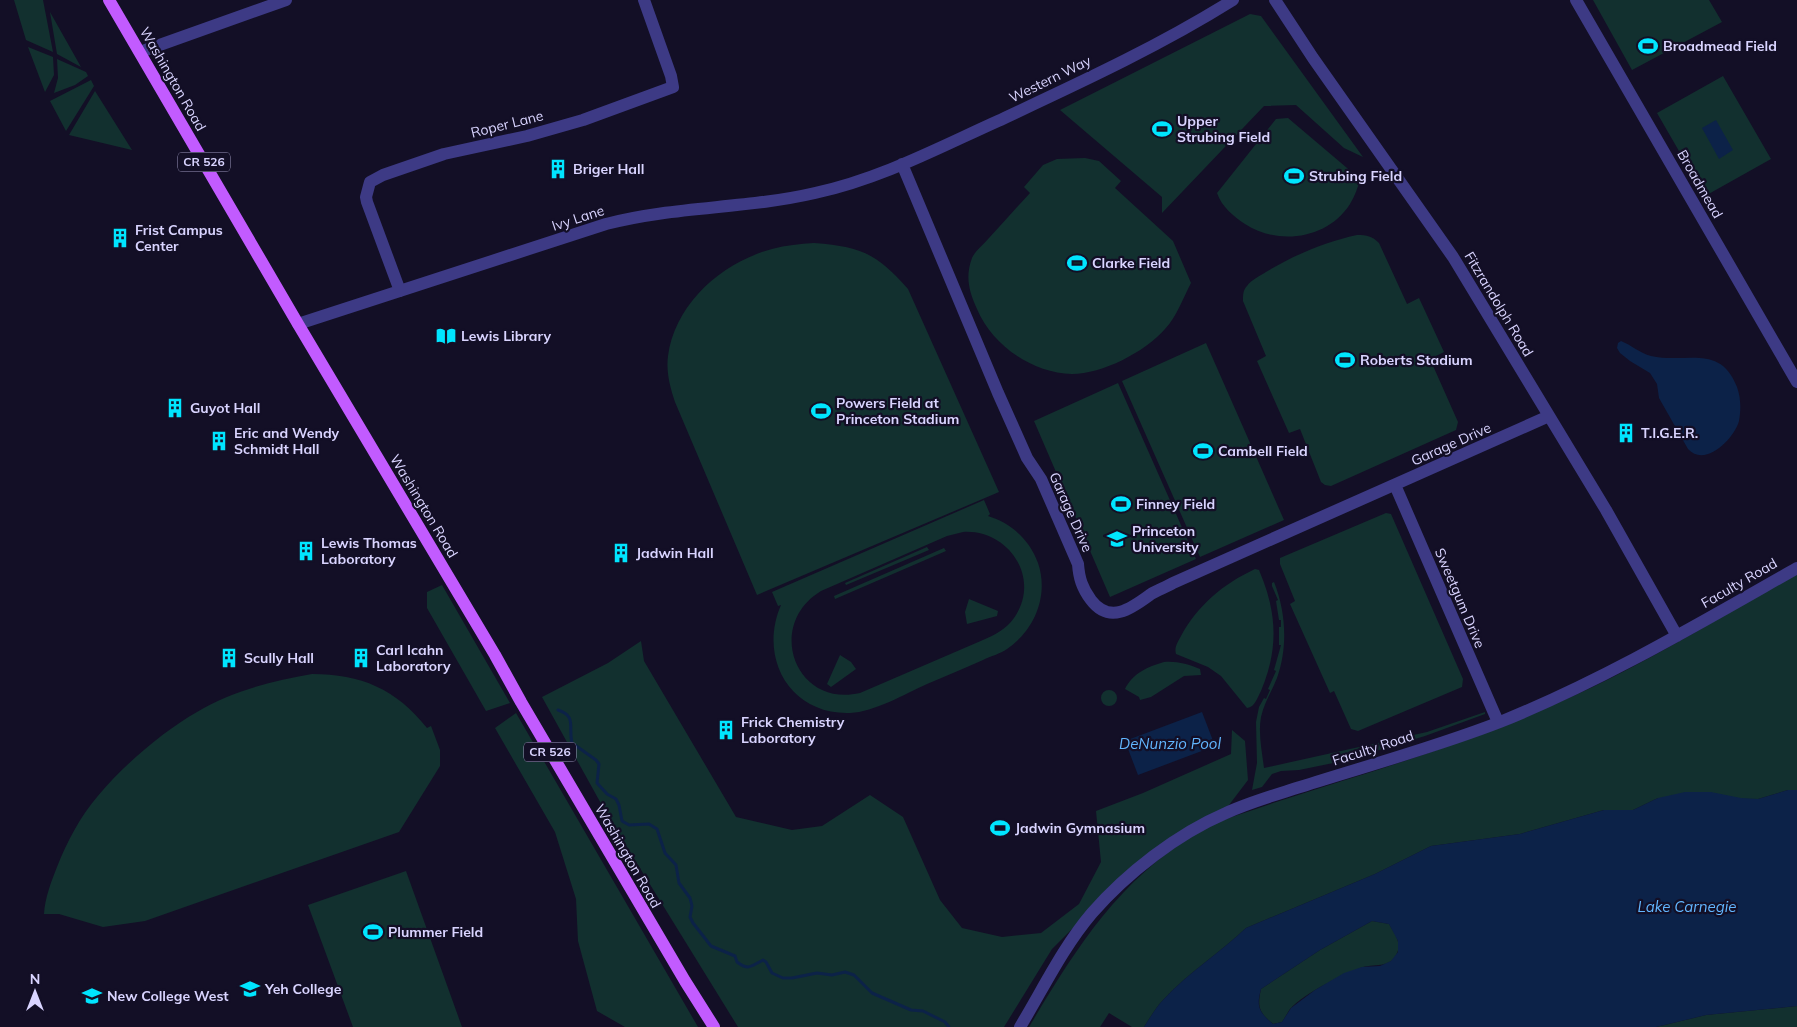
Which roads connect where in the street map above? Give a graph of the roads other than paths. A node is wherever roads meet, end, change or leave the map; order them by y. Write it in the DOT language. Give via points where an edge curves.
graph roads {
  1 [pos="109,0"];
  2 [pos="286,0"];
  3 [pos="644,0"];
  4 [pos="1233,0"];
  5 [pos="1275,0"];
  6 [pos="1576,0"];
  7 [pos="140,52"];
  8 [pos="902,164"];
  9 [pos="876,176"];
  10 [pos="400,291"];
  11 [pos="298,324"];
  12 [pos="1797,382"];
  13 [pos="1549,416"];
  14 [pos="1395,485"];
  15 [pos="1797,568"];
  16 [pos="1678,636"];
  17 [pos="1498,722"];
  18 [pos="714,1027"];
  19 [pos="1020,1027"];
  1 -- 7 [label="main road, Washington Road / CR 526"];
  2 -- 7 [label="street"];
  3 -- 10 [label="street, Roper Lane" via="673,87 583,120 444,154 370,182 367,202"];
  4 -- 8 [label="street, Western Way" via="1198,22 1072,86"];
  5 -- 13 [label="street, Fitzrandolph Road" via="1453,257"];
  6 -- 12 [label="street, Broadmead"];
  7 -- 11 [label="main road, Washington Road / CR 526"];
  8 -- 9 [label="street, Western Way"];
  8 -- 14 [label="street, Garage Drive" via="1009,418 1027,458 1041,479 1078,564 1084,591 1096,607 1112,613 1132,608 1172,584"];
  9 -- 10 [label="street, Ivy Lane" via="784,199 634,217"];
  10 -- 11 [label="street, Ivy Lane"];
  11 -- 18 [label="main road, Washington Road / CR 526"];
  13 -- 14 [label="street, Garage Drive"];
  13 -- 16 [label="street, Fitzrandolph Road"];
  14 -- 17 [label="street, Sweetgum Drive"];
  15 -- 16 [label="street, Faculty Road"];
  16 -- 17 [label="street, Faculty Road" via="1596,679"];
  17 -- 19 [label="street, Faculty Road" via="1249,804 1202,824 1129,876 1094,911 1074,937"];
}
